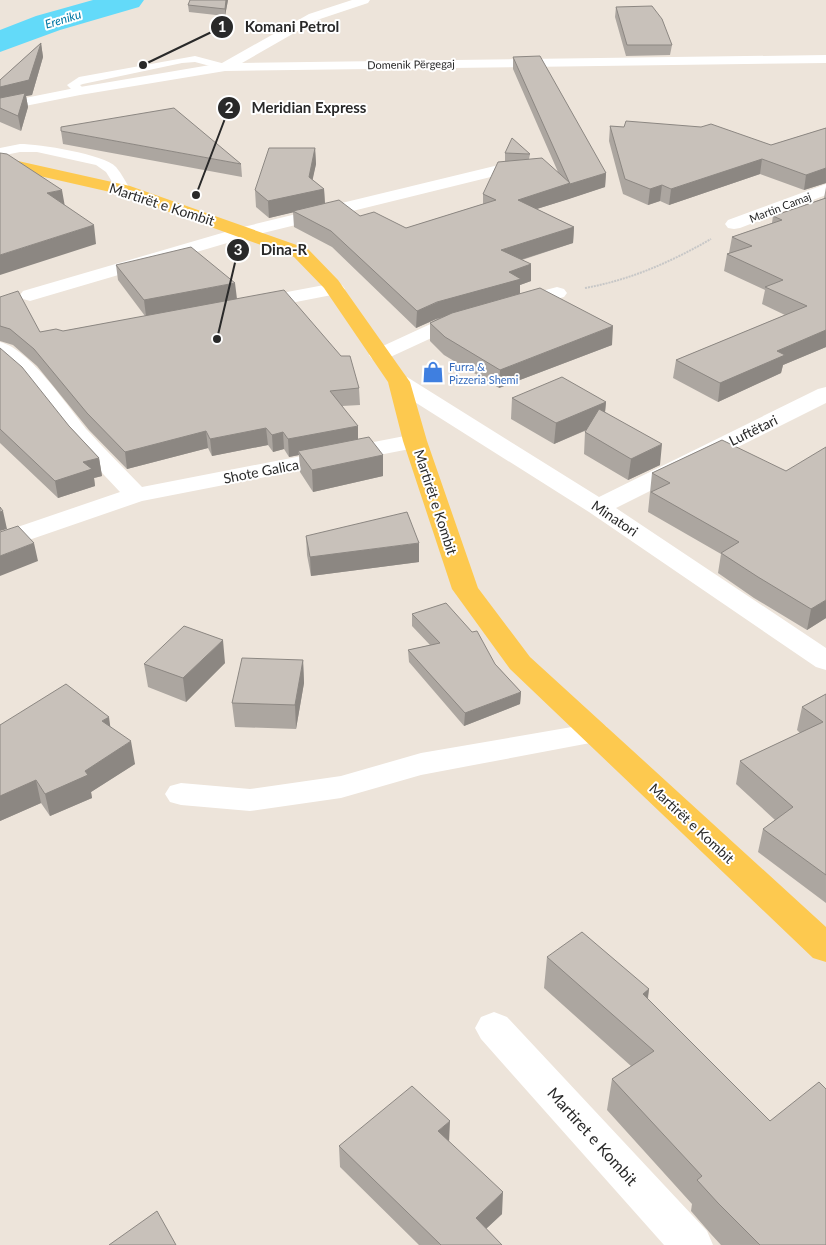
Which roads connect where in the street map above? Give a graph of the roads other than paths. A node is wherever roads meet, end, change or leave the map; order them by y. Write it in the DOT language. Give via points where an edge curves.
graph roads {
  1 [pos="364,0"];
  2 [pos="826,60"];
  3 [pos="225,67"];
  4 [pos="0,107"];
  5 [pos="0,152"];
  6 [pos="0,162"];
  7 [pos="537,168"];
  8 [pos="826,189"];
  9 [pos="124,190"];
  10 [pos="734,224"];
  11 [pos="245,232"];
  12 [pos="335,289"];
  13 [pos="557,293"];
  14 [pos="30,295"];
  15 [pos="238,307"];
  16 [pos="0,348"];
  17 [pos="379,354"];
  18 [pos="399,382"];
  19 [pos="826,394"];
  20 [pos="415,440"];
  21 [pos="136,495"];
  22 [pos="598,507"];
  23 [pos="0,542"];
  24 [pos="826,661"];
  25 [pos="595,733"];
  26 [pos="181,794"];
  27 [pos="826,948"];
  28 [pos="494,1028"];
  29 [pos="692,1245"];
  1 -- 3 [label="street" via="313,17"];
  2 -- 3 [label="street, Domenik Përgegaj"];
  3 -- 4 [label="street, Domenik Përgegaj"];
  5 -- 9 [label="lane" via="37,148 100,162 111,169"];
  6 -- 9 [label="main road, Martirët e Kombit"];
  7 -- 11 [label="street" via="507,168"];
  8 -- 10 [label="street, Martin Camaj"];
  9 -- 11 [label="main road, Martirët e Kombit"];
  11 -- 12 [label="main road, Martirët e Kombit" via="301,253"];
  11 -- 14 [label="street"];
  12 -- 15 [label="street"];
  12 -- 17 [label="main road, Martirët e Kombit"];
  13 -- 17 [label="street" via="444,325"];
  16 -- 21 [label="street" via="34,377 81,437"];
  17 -- 18 [label="main road, Martirët e Kombit"];
  18 -- 20 [label="main road, Martirët e Kombit"];
  18 -- 22 [label="street, Minatori"];
  19 -- 22 [label="street, Luftëtari"];
  20 -- 21 [label="street, Shote Galica"];
  20 -- 25 [label="main road, Martirët e Kombit" via="465,589 520,663"];
  21 -- 23 [label="street, Shote Galica"];
  22 -- 24 [label="street, Minatori"];
  25 -- 26 [label="street" via="421,764 341,786 268,798 250,800"];
  25 -- 27 [label="main road, Martirët e Kombit"];
  28 -- 29 [label="street, Martiret e Kombit"];
}
